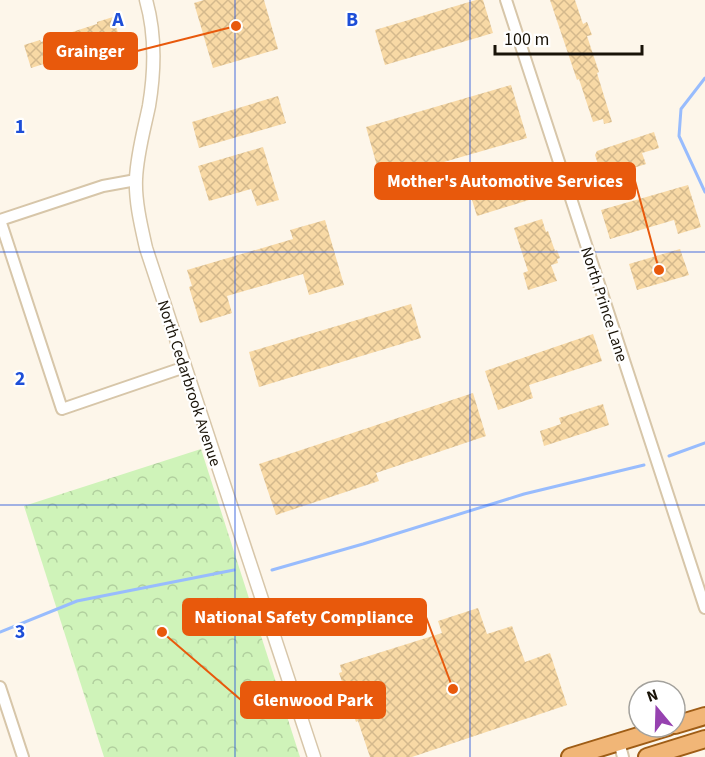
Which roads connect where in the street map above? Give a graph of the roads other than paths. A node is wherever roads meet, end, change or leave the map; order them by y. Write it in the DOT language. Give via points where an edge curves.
graph roads {
  1 [pos="146,0"];
  2 [pos="506,0"];
  3 [pos="136,180"];
  4 [pos="186,367"];
  5 [pos="705,608"];
  6 [pos="0,687"];
  7 [pos="705,716"];
  8 [pos="687,721"];
  9 [pos="642,739"];
  10 [pos="705,739"];
  11 [pos="621,749"];
  12 [pos="23,757"];
  13 [pos="314,757"];
  14 [pos="570,757"];
  15 [pos="647,757"];
  1 -- 3 [label="street, North Cedarbrook Avenue" via="153,34 154,73"];
  2 -- 5 [label="street, North Prince Lane"];
  3 -- 4 [label="street, North Cedarbrook Avenue" via="146,248"];
  3 -- 4 [label="street" via="103,186 0,220 62,409"];
  4 -- 13 [label="street, North Cedarbrook Avenue"];
  6 -- 12 [label="street"];
  7 -- 8 [label="main road"];
  9 -- 11 [label="main road"];
  10 -- 15 [label="main road"];
  11 -- 14 [label="main road"];
}
